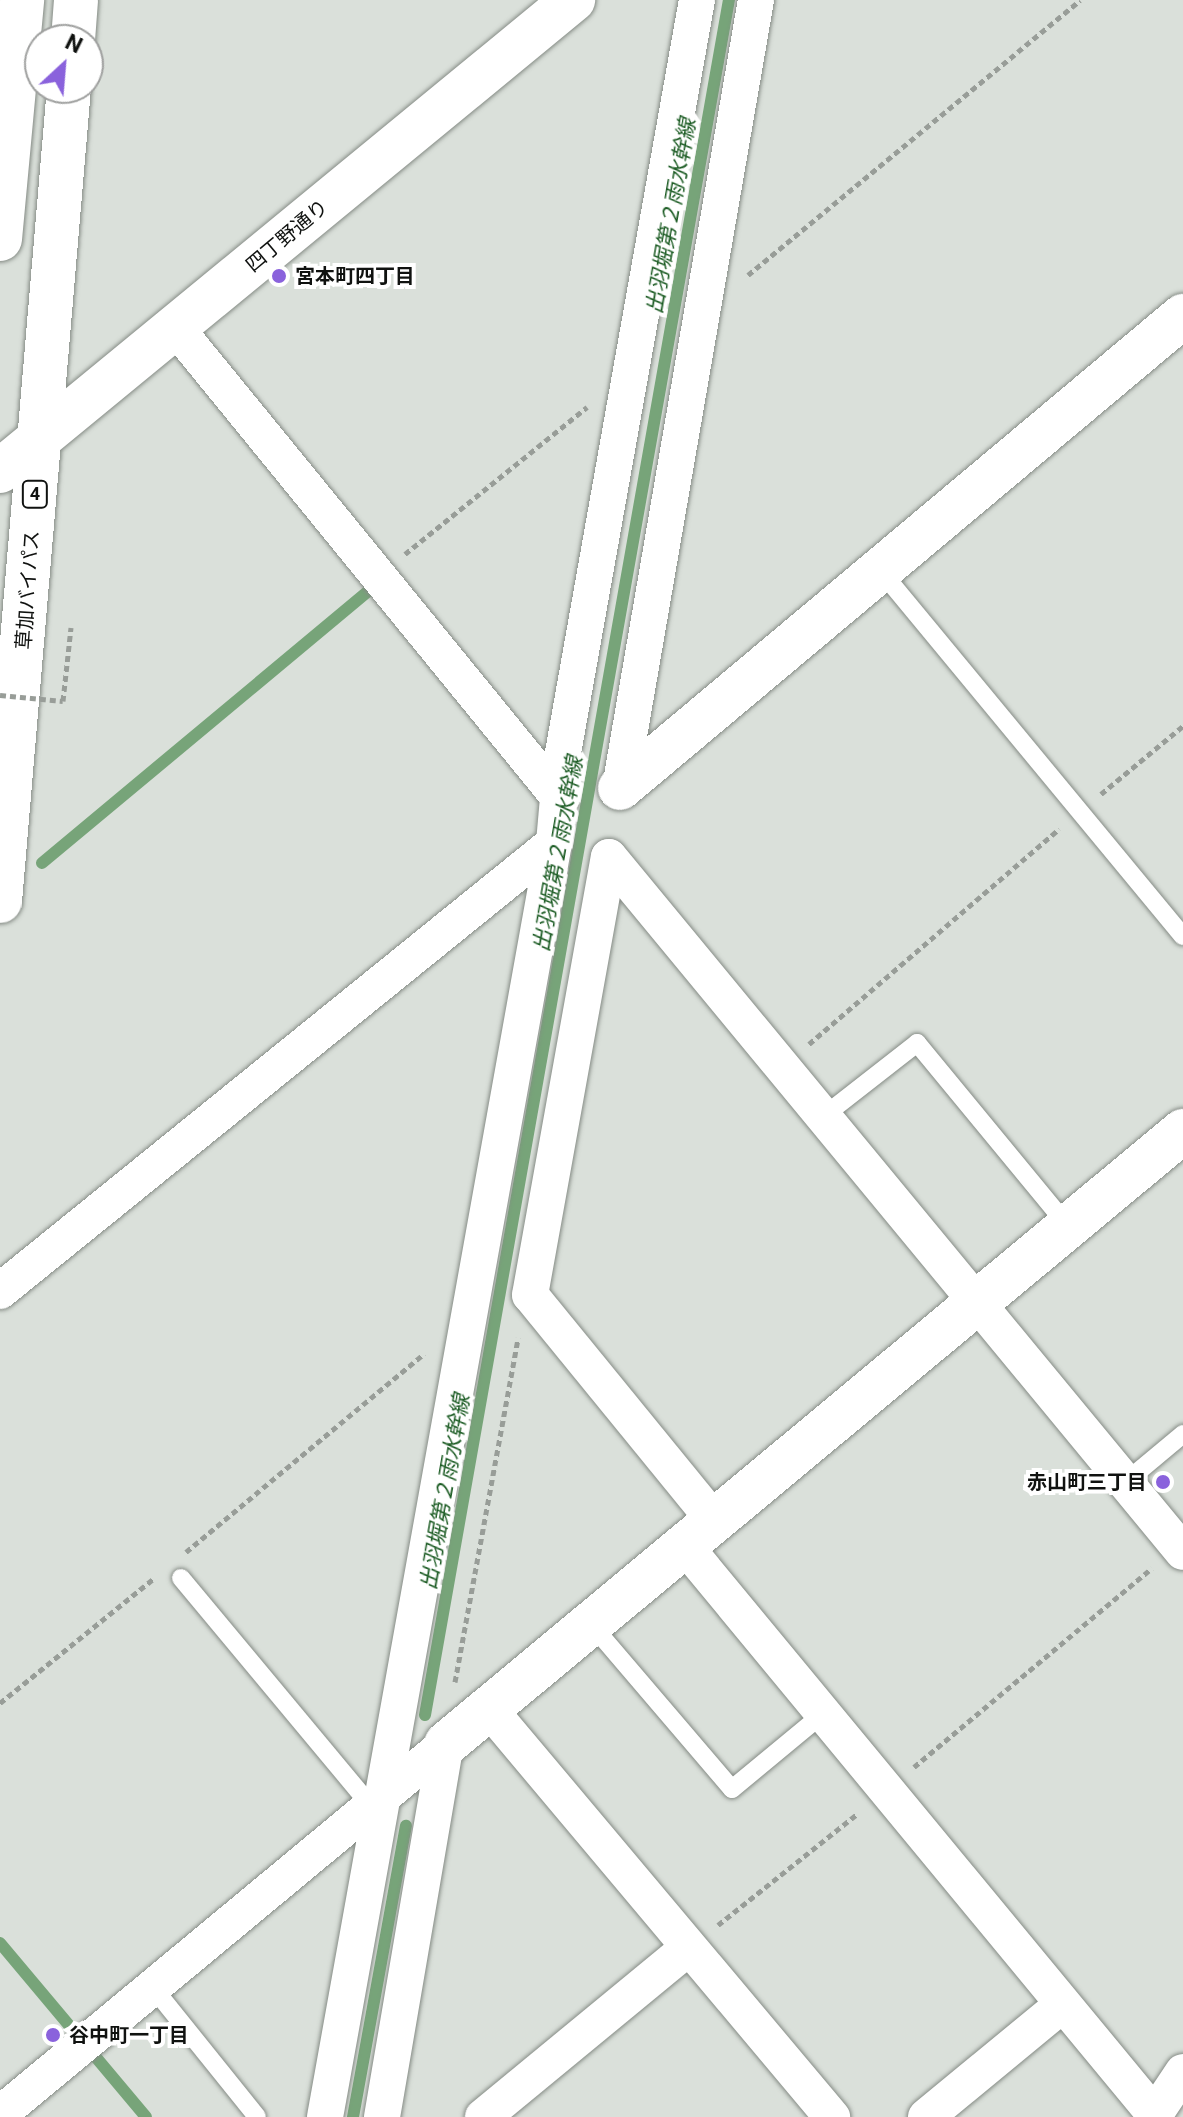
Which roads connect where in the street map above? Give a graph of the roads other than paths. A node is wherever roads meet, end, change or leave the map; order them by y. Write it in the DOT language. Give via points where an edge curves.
graph roads {
  1 [pos="22,0"];
  2 [pos="76,0"];
  3 [pos="573,0"];
  4 [pos="697,0"];
  5 [pos="756,0"];
  6 [pos="74,24"];
  7 [pos="6,86"];
  8 [pos="68,104"];
  9 [pos="0,239"];
  10 [pos="1183,316"];
  11 [pos="176,328"];
  12 [pos="38,439"];
  13 [pos="0,471"];
  14 [pos="880,570"];
  15 [pos="620,788"];
  16 [pos="561,800"];
  17 [pos="554,843"];
  18 [pos="0,901"];
  19 [pos="1183,936"];
  20 [pos="825,1115"];
  21 [pos="1183,1131"];
  22 [pos="1068,1226"];
  23 [pos="0,1291"];
  24 [pos="979,1299"];
  25 [pos="1183,1434"];
  26 [pos="1128,1480"];
  27 [pos="699,1532"];
  28 [pos="1180,1549"];
  29 [pos="176,1571"];
  30 [pos="591,1624"];
  31 [pos="490,1710"];
  32 [pos="824,1713"];
  33 [pos="446,1744"];
  34 [pos="377,1799"];
  35 [pos="688,1948"];
  36 [pos="151,1985"];
  37 [pos="1062,2005"];
  38 [pos="1183,2072"];
  39 [pos="0,2114"];
  40 [pos="1154,2116"];
  41 [pos="257,2117"];
  42 [pos="325,2117"];
  43 [pos="382,2117"];
  44 [pos="483,2117"];
  45 [pos="832,2117"];
  46 [pos="926,2117"];
  1 -- 7 [label="main road"];
  2 -- 6 [label="main road"];
  3 -- 11 [label="main road, 四丁野通り"];
  4 -- 16 [label="street" via="561,764"];
  5 -- 15 [label="street"];
  7 -- 9 [label="main road"];
  8 -- 12 [label="main road, 草加バイパス / 4"];
  10 -- 14 [label="main road"];
  11 -- 12 [label="main road, 四丁野通り"];
  11 -- 16 [label="street"];
  12 -- 13 [label="main road, 四丁野通り"];
  12 -- 18 [label="main road, 草加バイパス / 4"];
  14 -- 15 [label="main road"];
  14 -- 19 [label="lane"];
  16 -- 17 [label="street"];
  17 -- 23 [label="street"];
  17 -- 34 [label="street" via="557,862"];
  20 -- 22 [label="lane" via="917,1043"];
  20 -- 24 [label="street"];
  20 -- 27 [label="street" via="609,857 530,1295"];
  21 -- 22 [label="main road"];
  22 -- 24 [label="main road"];
  24 -- 26 [label="street"];
  24 -- 27 [label="main road"];
  25 -- 26 [label="lane"];
  26 -- 28 [label="street"];
  27 -- 30 [label="main road"];
  27 -- 32 [label="street"];
  29 -- 34 [label="lane"];
  30 -- 31 [label="main road"];
  30 -- 32 [label="lane" via="732,1789"];
  31 -- 33 [label="main road"];
  31 -- 35 [label="street"];
  32 -- 37 [label="street"];
  33 -- 34 [label="street"];
  33 -- 43 [label="street"];
  34 -- 36 [label="street"];
  34 -- 42 [label="street"];
  35 -- 44 [label="street"];
  35 -- 45 [label="street"];
  36 -- 39 [label="street"];
  36 -- 41 [label="lane"];
  37 -- 40 [label="street"];
  37 -- 46 [label="street"];
  38 -- 40 [label="street"];
}
